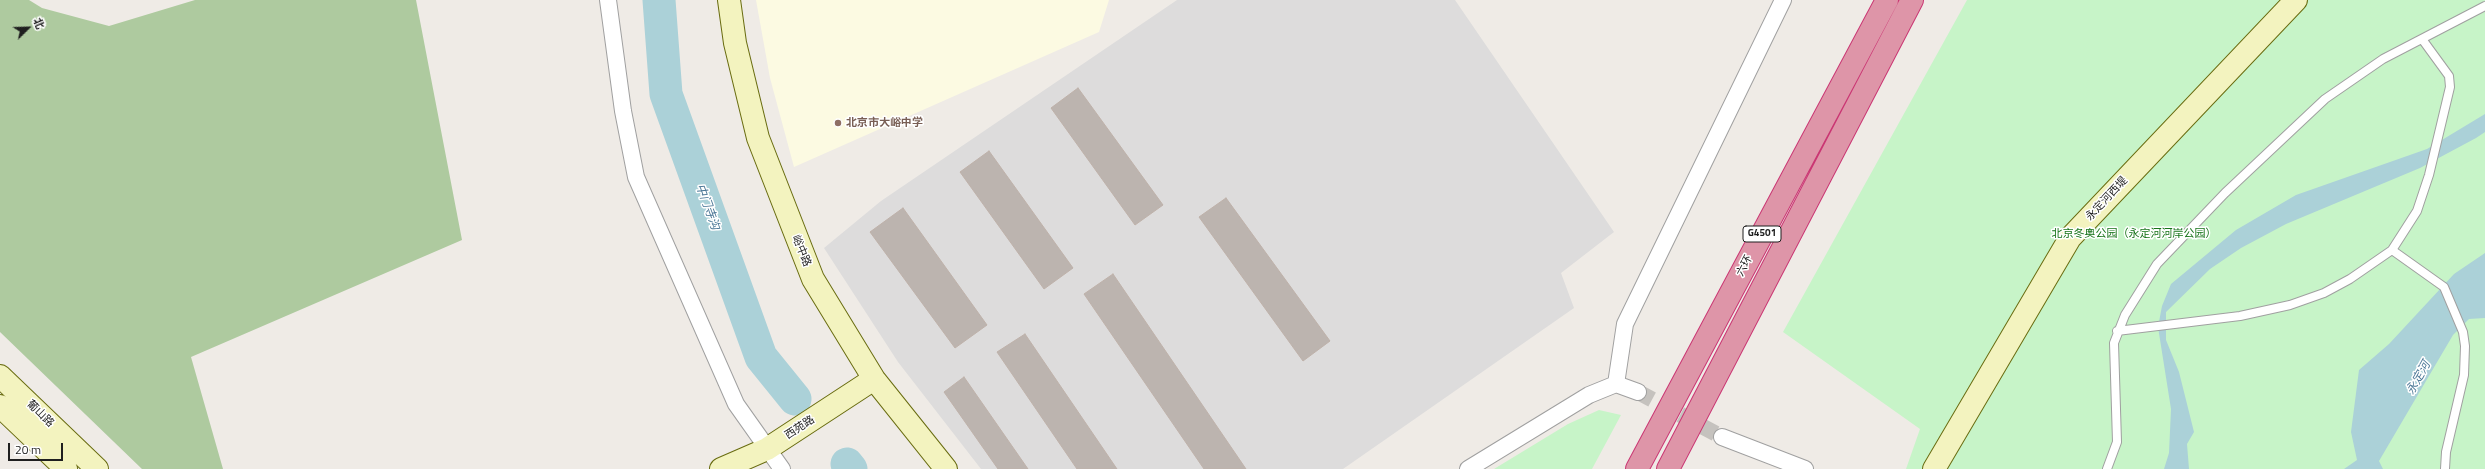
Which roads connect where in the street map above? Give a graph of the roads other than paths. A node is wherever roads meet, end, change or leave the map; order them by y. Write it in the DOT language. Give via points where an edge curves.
graph roads {
  1 [pos="608,0"];
  2 [pos="729,0"];
  3 [pos="1783,0"];
  4 [pos="1887,0"];
  5 [pos="1912,0"];
  6 [pos="2296,0"];
  7 [pos="2485,6"];
  8 [pos="2422,39"];
  9 [pos="2392,250"];
  10 [pos="2117,331"];
  11 [pos="0,376"];
  12 [pos="874,379"];
  13 [pos="1616,384"];
  14 [pos="1638,392"];
  15 [pos="0,406"];
  16 [pos="1722,437"];
  17 [pos="767,449"];
  18 [pos="66,469"];
  19 [pos="97,469"];
  20 [pos="721,469"];
  21 [pos="782,469"];
  22 [pos="946,469"];
  23 [pos="1468,469"];
  24 [pos="1636,469"];
  25 [pos="1668,469"];
  26 [pos="1806,469"];
  27 [pos="1934,469"];
  28 [pos="2107,469"];
  29 [pos="2445,469"];
  1 -- 17 [label="street" via="623,111 636,177 736,404"];
  2 -- 12 [label="main road, 峪中路" via="746,95 774,182 813,279"];
  3 -- 13 [label="street" via="1625,324"];
  4 -- 24 [label="highway, 六环 / G4501"];
  5 -- 25 [label="highway, G4501"];
  6 -- 27 [label="main road, 永定河西堤" via="2070,238"];
  7 -- 8 [label="lane"];
  8 -- 9 [label="lane" via="2449,76 2450,87 2429,175 2417,211"];
  8 -- 10 [label="lane" via="2383,59 2325,100 2225,193 2157,264"];
  9 -- 10 [label="lane" via="2350,279 2324,293 2290,305 2240,316"];
  9 -- 29 [label="lane" via="2444,287 2463,332 2464,375 2446,452"];
  10 -- 28 [label="lane" via="2114,343 2117,442"];
  11 -- 19 [label="main road, 葡山路"];
  12 -- 17 [label="main road, 西苑路"];
  12 -- 22 [label="main road, 峪中路"];
  13 -- 14 [label="street"];
  13 -- 23 [label="street" via="1589,395"];
  15 -- 18 [label="main road, 葡山路"];
  16 -- 26 [label="street"];
  17 -- 20 [label="main road, 西苑路"];
  17 -- 21 [label="street"];
}
